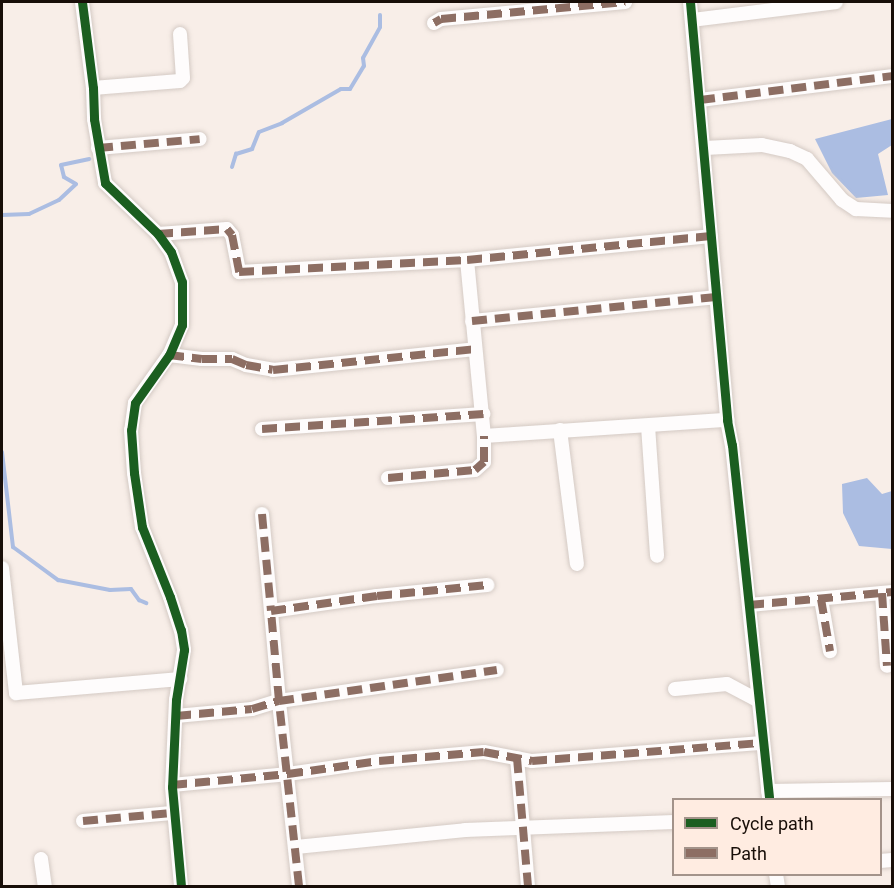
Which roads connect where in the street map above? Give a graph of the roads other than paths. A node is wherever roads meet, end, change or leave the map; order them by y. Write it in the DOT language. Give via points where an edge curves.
graph roads {
  1 [pos="81,2"];
  2 [pos="625,2"];
  3 [pos="690,2"];
  4 [pos="836,2"];
  5 [pos="692,20"];
  6 [pos="434,23"];
  7 [pos="180,34"];
  8 [pos="892,76"];
  9 [pos="93,88"];
  10 [pos="700,100"];
  11 [pos="200,139"];
  12 [pos="98,148"];
  13 [pos="705,148"];
  14 [pos="892,211"];
  15 [pos="158,234"];
  16 [pos="711,236"];
  17 [pos="467,260"];
  18 [pos="716,297"];
  19 [pos="472,321"];
  20 [pos="475,349"];
  21 [pos="168,355"];
  22 [pos="483,414"];
  23 [pos="727,420"];
  24 [pos="648,426"];
  25 [pos="262,429"];
  26 [pos="560,430"];
  27 [pos="484,436"];
  28 [pos="388,478"];
  29 [pos="262,514"];
  30 [pos="657,556"];
  31 [pos="577,564"];
  32 [pos="2,568"];
  33 [pos="487,585"];
  34 [pos="887,593"];
  35 [pos="821,598"];
  36 [pos="749,605"];
  37 [pos="272,611"];
  38 [pos="5,633"];
  39 [pos="830,651"];
  40 [pos="887,666"];
  41 [pos="497,670"];
  42 [pos="180,679"];
  43 [pos="675,689"];
  44 [pos="279,701"];
  45 [pos="759,701"];
  46 [pos="176,716"];
  47 [pos="762,743"];
  48 [pos="517,758"];
  49 [pos="288,774"];
  50 [pos="172,785"];
  51 [pos="892,789"];
  52 [pos="768,795"];
  53 [pos="172,813"];
  54 [pos="83,820"];
  55 [pos="672,822"];
  56 [pos="524,828"];
  57 [pos="296,847"];
  58 [pos="41,859"];
  59 [pos="45,886"];
  60 [pos="181,886"];
  61 [pos="299,886"];
  62 [pos="528,886"];
  1 -- 9 [label="street"];
  2 -- 6 [label="street" via="441,19"];
  3 -- 5 [label="street"];
  4 -- 5 [label="street"];
  5 -- 10 [label="street"];
  7 -- 9 [label="street" via="180,81"];
  8 -- 10 [label="street"];
  9 -- 12 [label="street"];
  10 -- 13 [label="street"];
  11 -- 12 [label="street"];
  12 -- 15 [label="street" via="108,189"];
  13 -- 14 [label="street" via="762,145 790,151 807,159 842,200 856,209"];
  13 -- 16 [label="street"];
  15 -- 17 [label="street" via="227,229 232,235 239,272"];
  15 -- 21 [label="street" via="171,252 182,282 184,321"];
  16 -- 17 [label="street"];
  16 -- 18 [label="street"];
  17 -- 19 [label="street"];
  18 -- 19 [label="street"];
  18 -- 23 [label="street"];
  19 -- 20 [label="street"];
  20 -- 21 [label="street" via="273,370 232,359"];
  20 -- 22 [label="street"];
  21 -- 42 [label="street" via="135,403 132,430 142,527 181,630 184,650"];
  22 -- 25 [label="street"];
  22 -- 27 [label="street"];
  23 -- 24 [label="street"];
  23 -- 36 [label="street"];
  24 -- 26 [label="street"];
  24 -- 30 [label="street"];
  26 -- 27 [label="street"];
  26 -- 31 [label="street"];
  27 -- 28 [label="street" via="483,462 475,470"];
  29 -- 37 [label="street"];
  32 -- 38 [label="street"];
  33 -- 37 [label="street"];
  34 -- 35 [label="street"];
  34 -- 40 [label="street"];
  35 -- 36 [label="street"];
  35 -- 39 [label="street"];
  36 -- 45 [label="street"];
  37 -- 44 [label="street"];
  38 -- 42 [label="street" via="16,693"];
  41 -- 44 [label="street"];
  42 -- 46 [label="street"];
  43 -- 45 [label="street" via="727,684"];
  44 -- 46 [label="street" via="252,710"];
  44 -- 49 [label="street"];
  45 -- 47 [label="street"];
  46 -- 50 [label="street"];
  47 -- 48 [label="street" via="635,754"];
  47 -- 52 [label="street"];
  48 -- 49 [label="street" via="484,752"];
  48 -- 56 [label="street"];
  49 -- 50 [label="street"];
  49 -- 57 [label="street"];
  50 -- 53 [label="street"];
  51 -- 52 [label="street"];
  53 -- 54 [label="street"];
  53 -- 60 [label="street"];
  55 -- 56 [label="street"];
  56 -- 57 [label="street"];
  56 -- 62 [label="street"];
  57 -- 61 [label="street"];
  58 -- 59 [label="street"];
}
